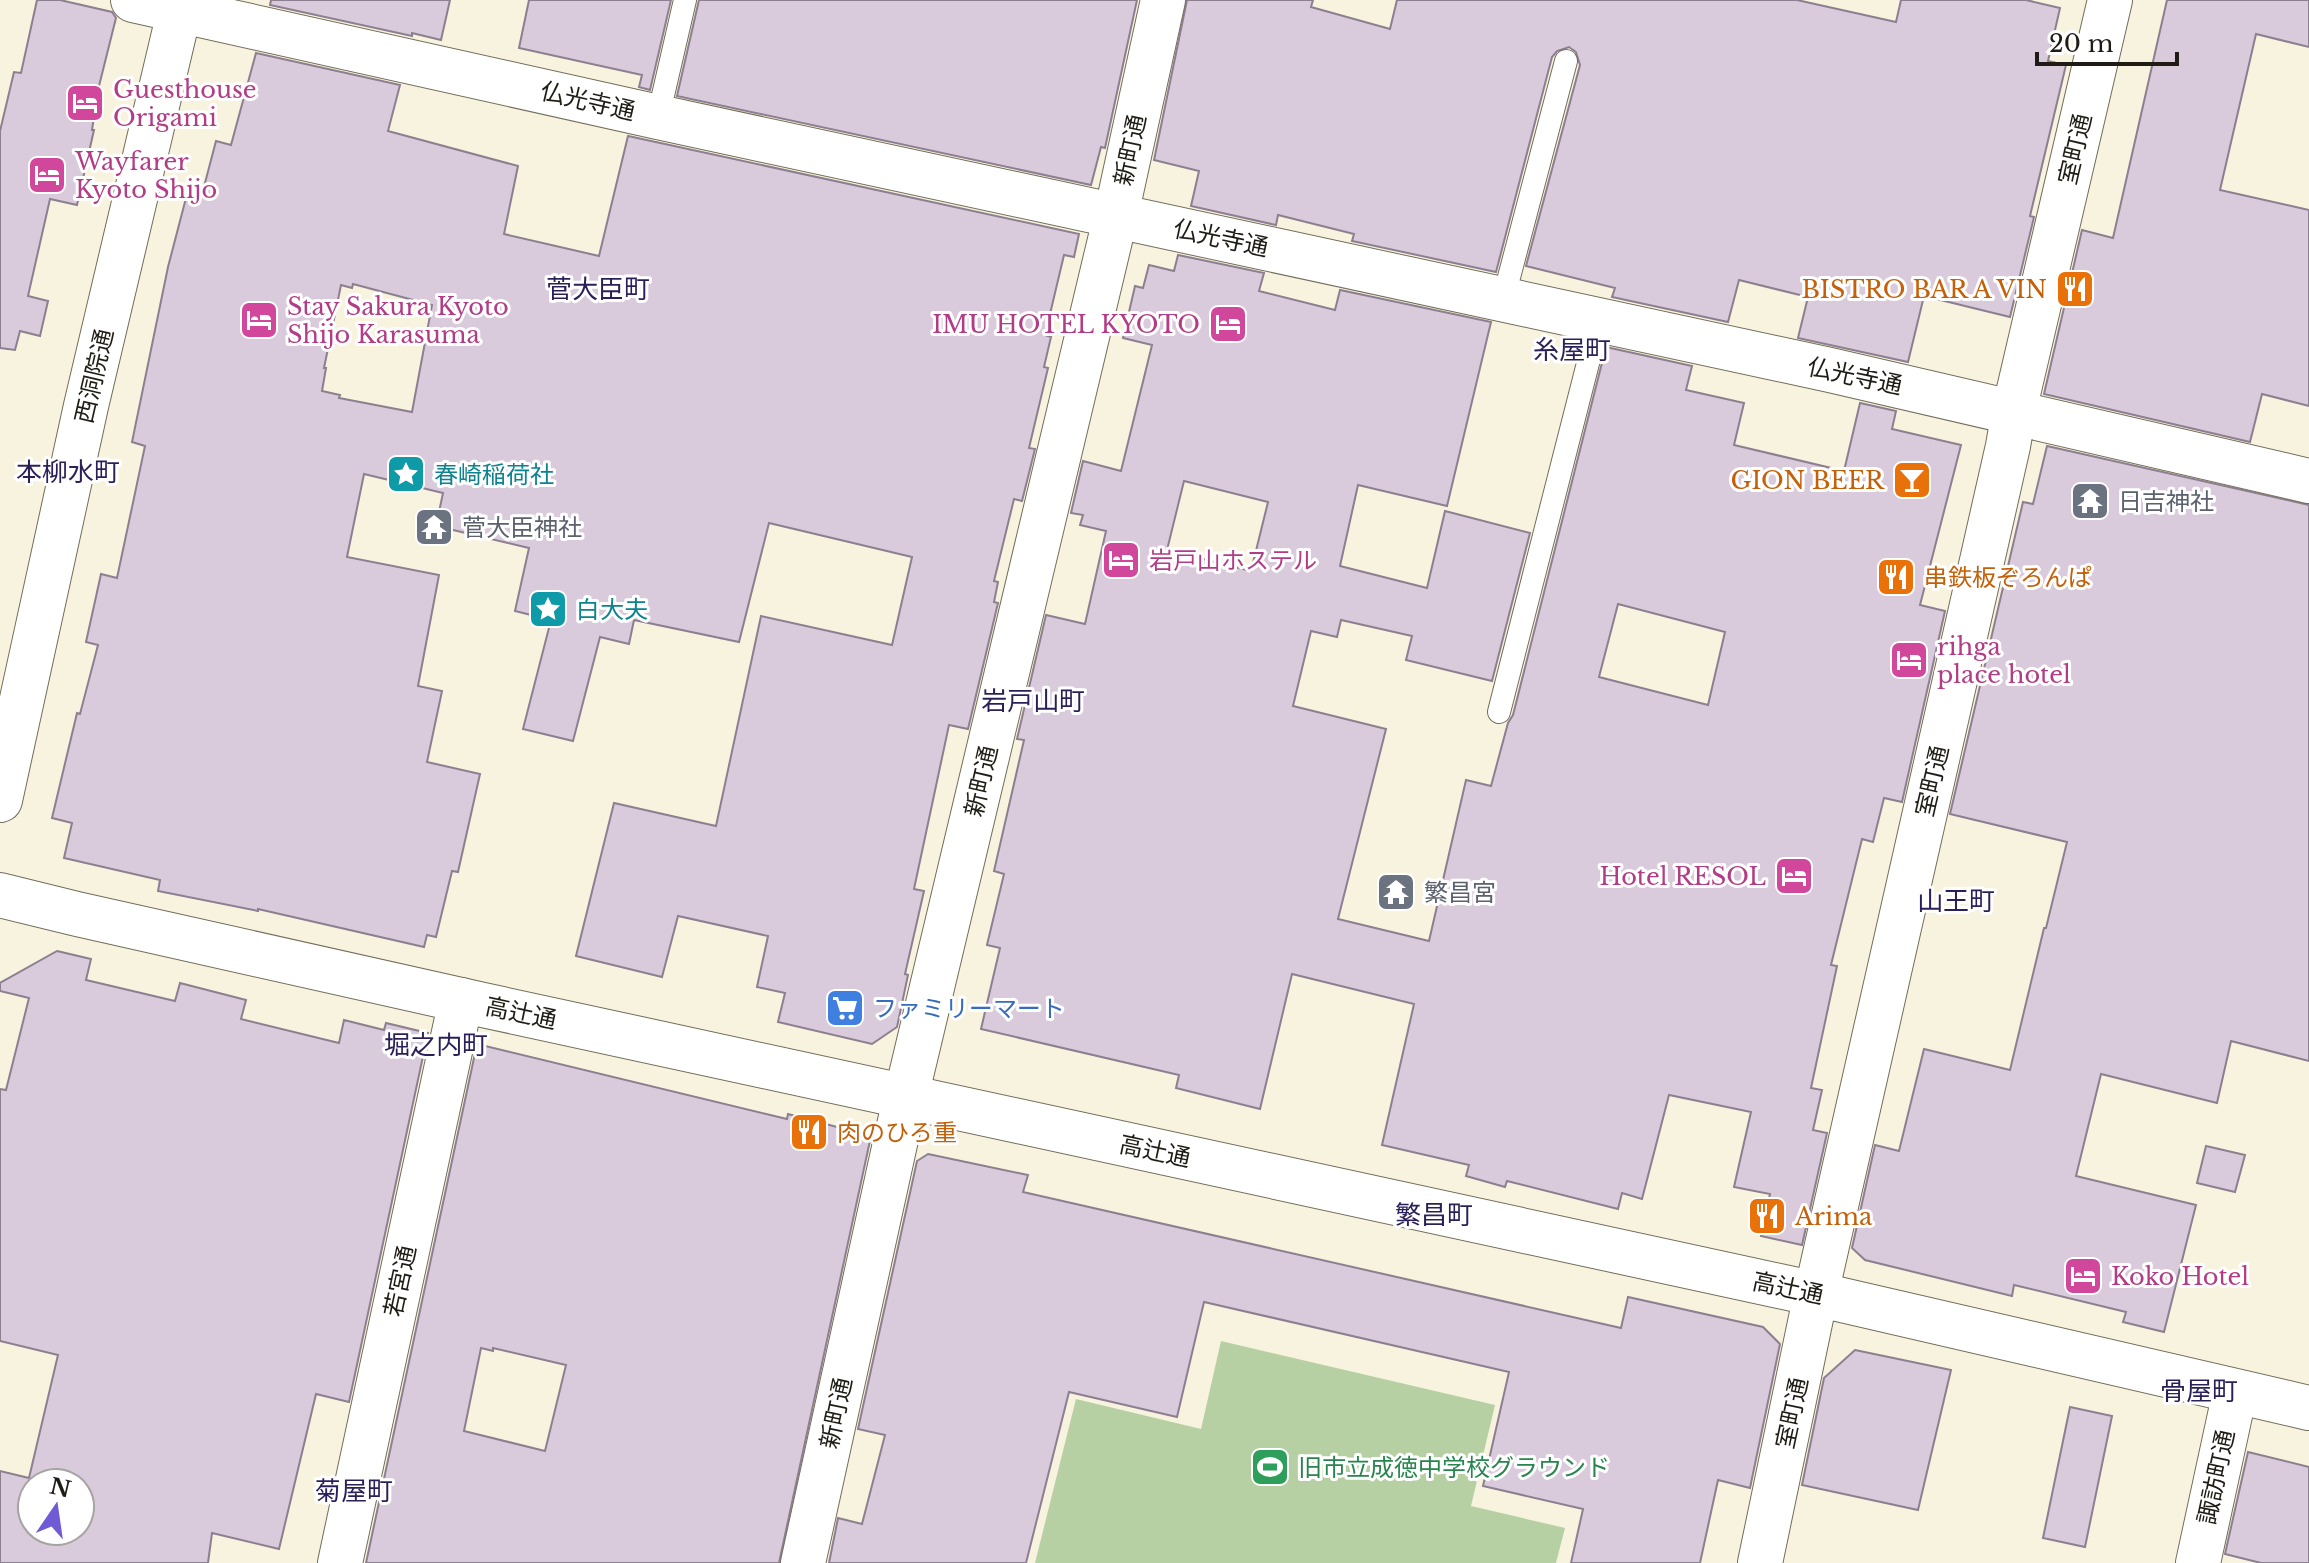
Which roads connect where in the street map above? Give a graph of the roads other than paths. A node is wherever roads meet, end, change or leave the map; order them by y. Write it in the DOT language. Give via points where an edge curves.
graph roads {
  1 [pos="133,0"];
  2 [pos="685,0"];
  3 [pos="1163,0"];
  4 [pos="2110,0"];
  5 [pos="182,4"];
  6 [pos="1566,61"];
  7 [pos="658,117"];
  8 [pos="1116,215"];
  9 [pos="1503,300"];
  10 [pos="1599,320"];
  11 [pos="2014,411"];
  12 [pos="2309,481"];
  13 [pos="1499,712"];
  14 [pos="0,800"];
  15 [pos="0,895"];
  16 [pos="461,1000"];
  17 [pos="906,1096"];
  18 [pos="1816,1294"];
  19 [pos="2235,1392"];
  20 [pos="2309,1408"];
  21 [pos="340,1563"];
  22 [pos="803,1563"];
  23 [pos="1760,1563"];
  24 [pos="2198,1563"];
  1 -- 5 [label="street, 仏光寺通"];
  2 -- 7 [label="lane"];
  3 -- 8 [label="street, 新町通"];
  4 -- 11 [label="street, 室町通"];
  5 -- 7 [label="street, 仏光寺通"];
  5 -- 14 [label="street, 西洞院通"];
  6 -- 9 [label="lane"];
  7 -- 8 [label="street, 仏光寺通"];
  8 -- 9 [label="street, 仏光寺通"];
  8 -- 17 [label="street, 新町通"];
  9 -- 10 [label="street, 仏光寺通"];
  10 -- 11 [label="street, 仏光寺通"];
  10 -- 13 [label="lane"];
  11 -- 12 [label="street, 仏光寺通"];
  11 -- 18 [label="street, 室町通"];
  15 -- 16 [label="street, 高辻通"];
  16 -- 17 [label="street, 高辻通"];
  16 -- 21 [label="street, 若宮通"];
  17 -- 18 [label="street, 高辻通"];
  17 -- 22 [label="street, 新町通"];
  18 -- 19 [label="street, 高辻通"];
  18 -- 23 [label="street, 室町通"];
  19 -- 20 [label="street, 高辻通"];
  19 -- 24 [label="street, 諏訪町通"];
}
